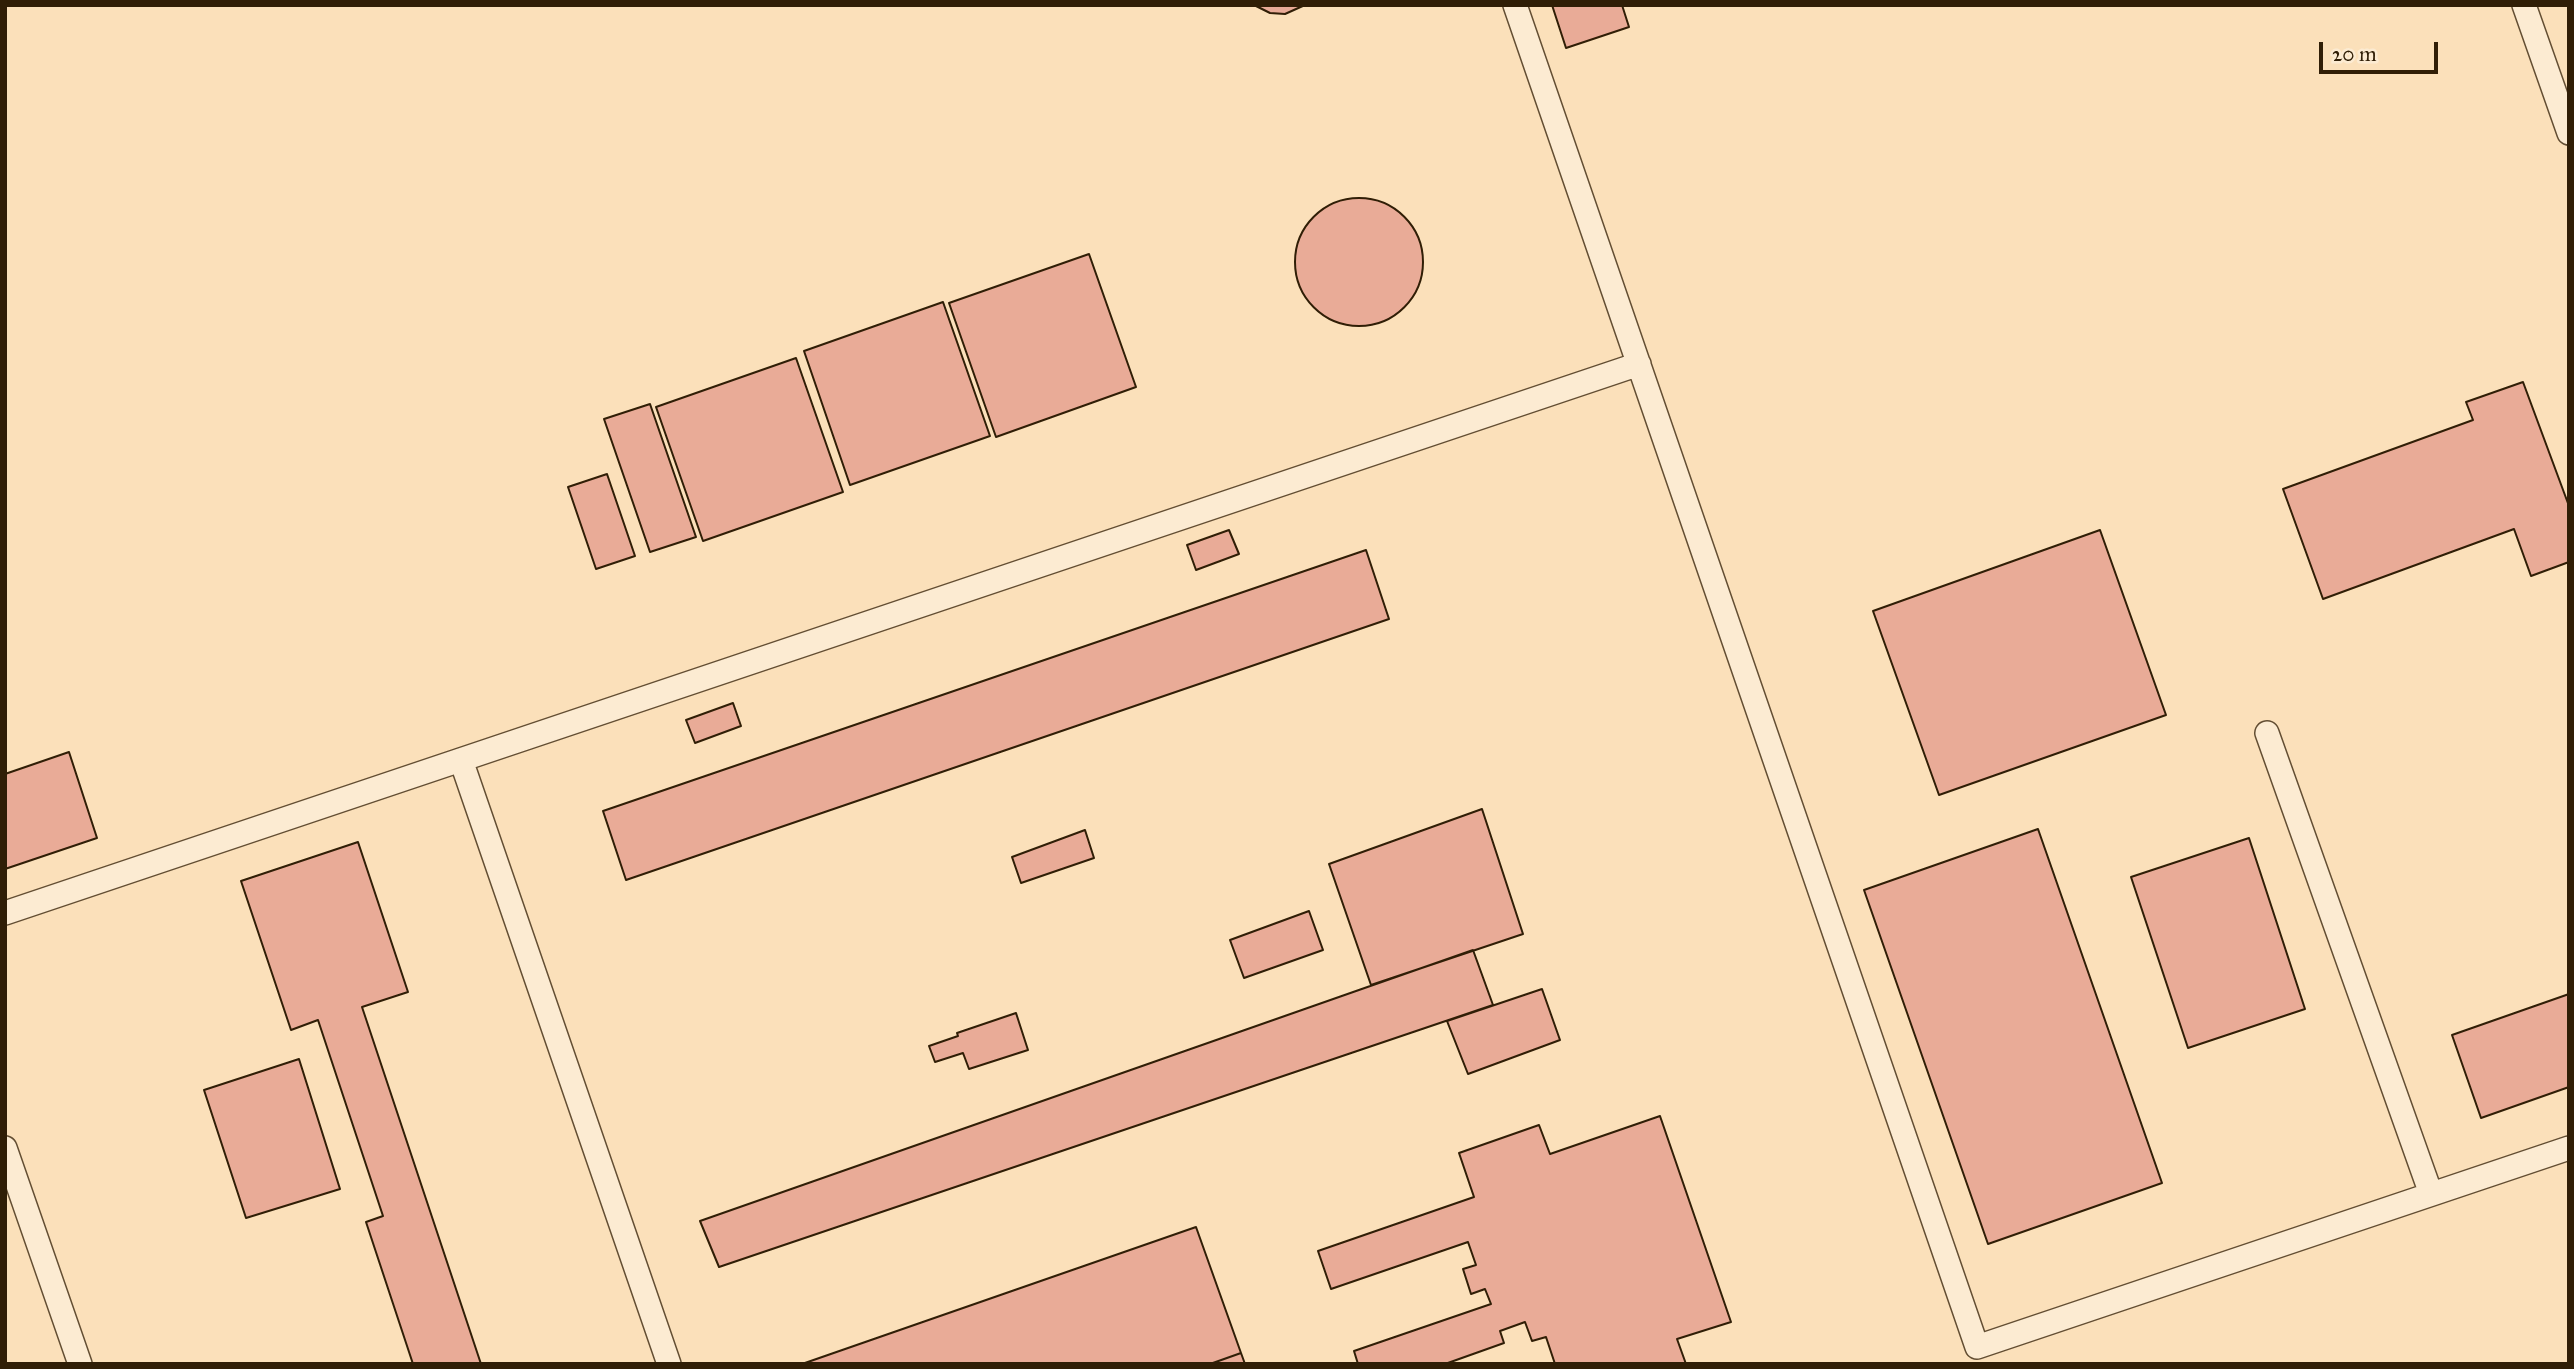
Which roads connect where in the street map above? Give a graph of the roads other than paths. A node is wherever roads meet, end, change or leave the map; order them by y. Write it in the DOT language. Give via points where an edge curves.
graph roads {
  1 [pos="1515,5"];
  2 [pos="2524,5"];
  3 [pos="2569,133"];
  4 [pos="1639,364"];
  5 [pos="2267,733"];
  6 [pos="461,760"];
  7 [pos="5,914"];
  8 [pos="5,1148"];
  9 [pos="2569,1148"];
  10 [pos="2431,1194"];
  11 [pos="1980,1355"];
  12 [pos="80,1364"];
  13 [pos="669,1364"];
  1 -- 4 [label="lane"];
  2 -- 3 [label="lane"];
  4 -- 6 [label="lane"];
  4 -- 11 [label="lane"];
  5 -- 10 [label="lane"];
  6 -- 7 [label="lane"];
  6 -- 13 [label="lane"];
  8 -- 12 [label="lane"];
  9 -- 10 [label="lane"];
  10 -- 11 [label="lane"];
}
